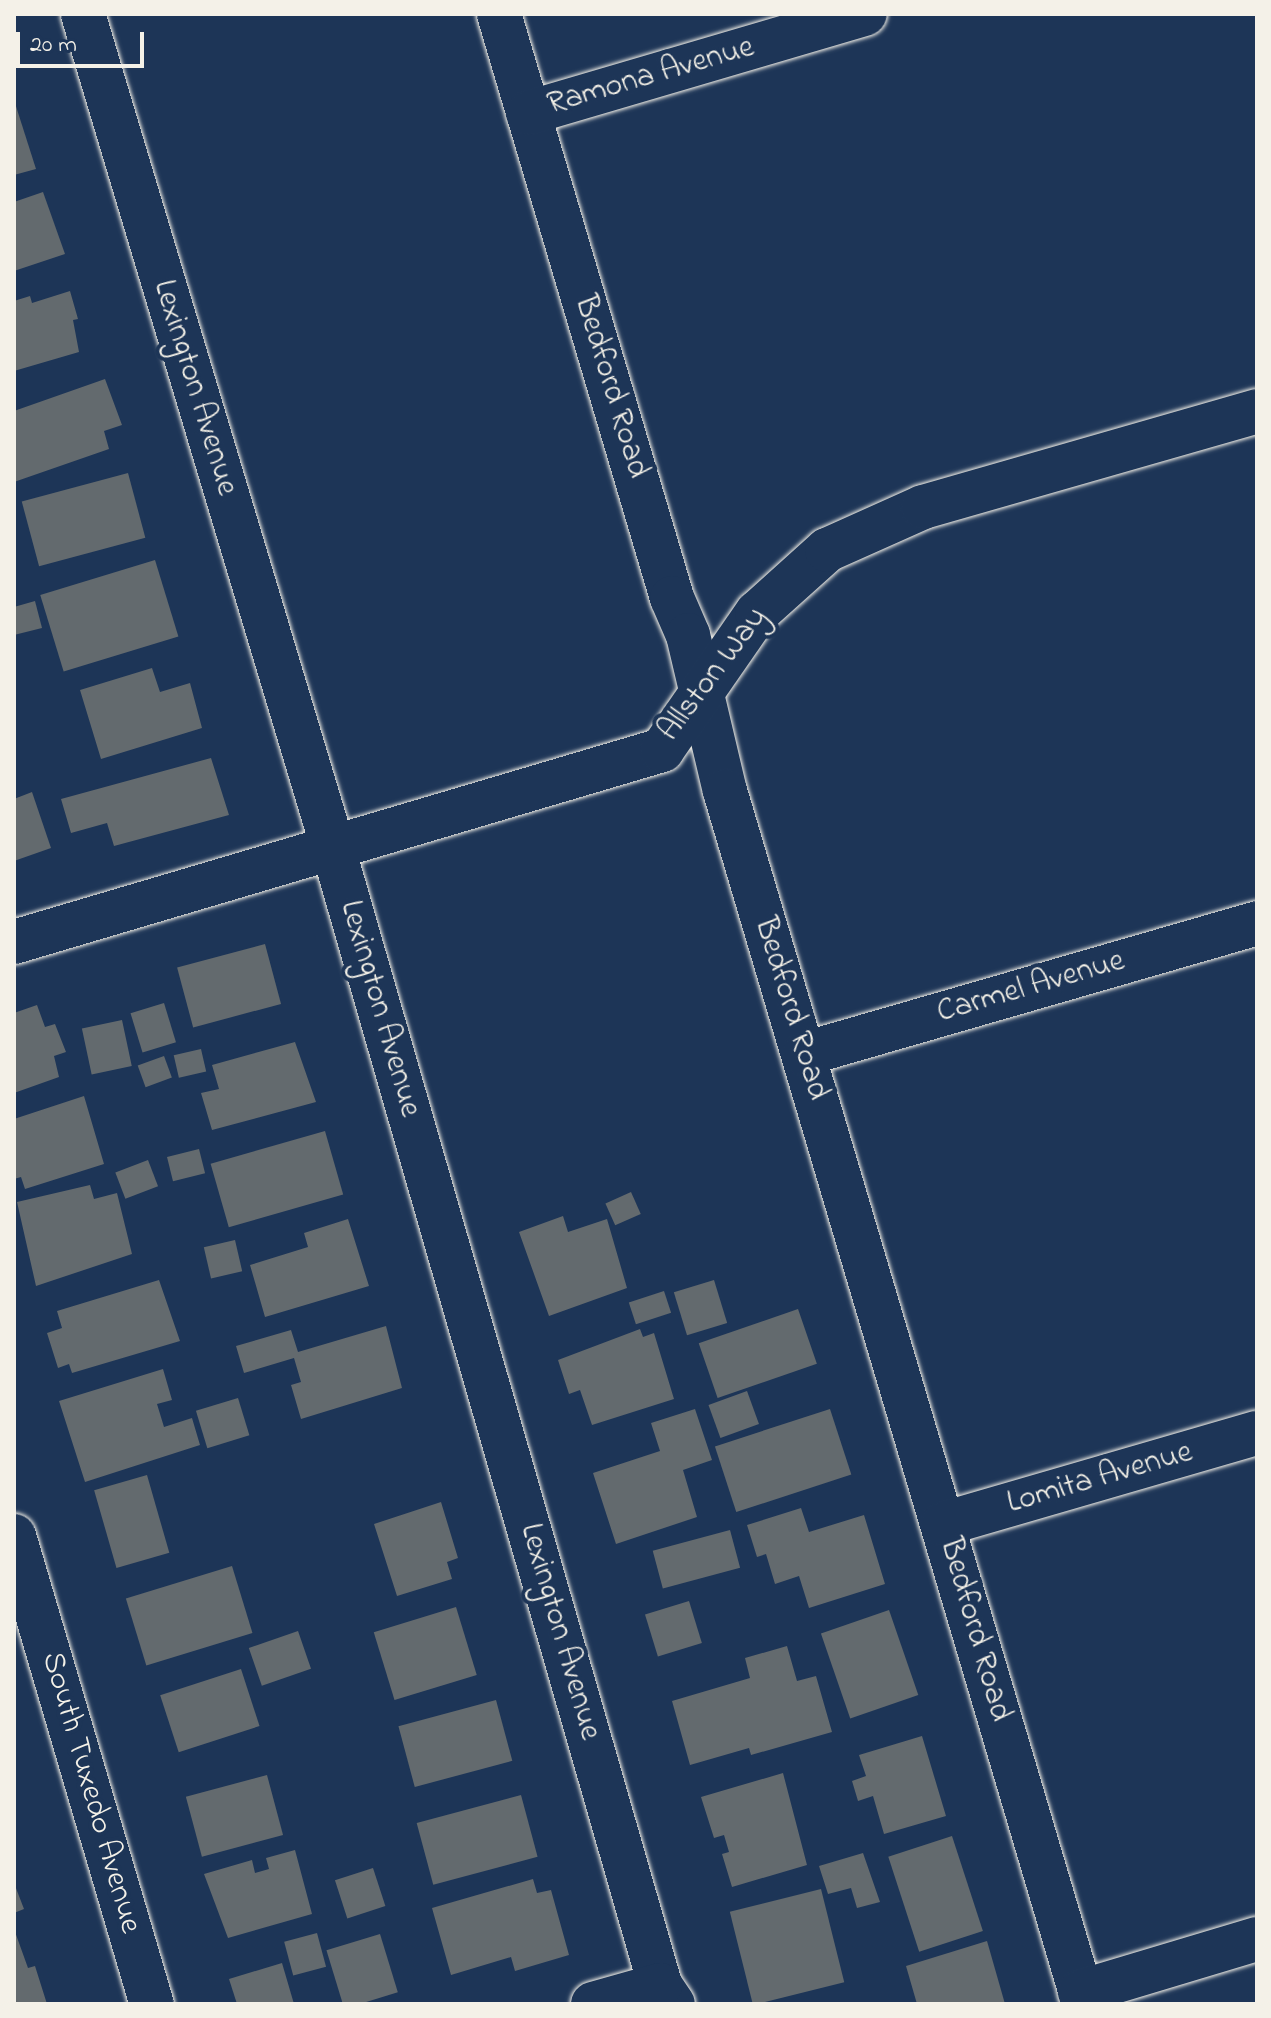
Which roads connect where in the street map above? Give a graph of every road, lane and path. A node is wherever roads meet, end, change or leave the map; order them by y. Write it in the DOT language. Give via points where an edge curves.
graph roads {
  1 [pos="83,14"];
  2 [pos="499,14"];
  3 [pos="865,14"];
  4 [pos="528,113"];
  5 [pos="1257,411"];
  6 [pos="703,693"];
  7 [pos="333,848"];
  8 [pos="1257,923"];
  9 [pos="14,942"];
  10 [pos="804,1054"];
  11 [pos="1257,1433"];
  12 [pos="943,1524"];
  13 [pos="14,1536"];
  14 [pos="1257,1939"];
  15 [pos="666,1994"];
  16 [pos="1082,1998"];
  17 [pos="152,2004"];
  18 [pos="593,2004"];
  1 -- 7 [label="street, Lexington Avenue"];
  2 -- 4 [label="street, Bedford Road"];
  3 -- 4 [label="street, Ramona Avenue"];
  4 -- 6 [label="street, Bedford Road"];
  5 -- 6 [label="street, Allston Way" via="923,507 864,529 798,572 757,613"];
  6 -- 7 [label="street, Allston Way" via="662,750"];
  6 -- 10 [label="street, Bedford Road" via="725,791"];
  7 -- 9 [label="street, Allston Way"];
  7 -- 15 [label="street, Lexington Avenue"];
  8 -- 10 [label="street, Carmel Avenue"];
  10 -- 12 [label="street, Bedford Road"];
  11 -- 12 [label="street, Lomita Avenue"];
  12 -- 16 [label="street, Bedford Road"];
  13 -- 17 [label="street, South Tuxedo Avenue"];
  14 -- 16 [label="street"];
  15 -- 18 [label="street"];
}
